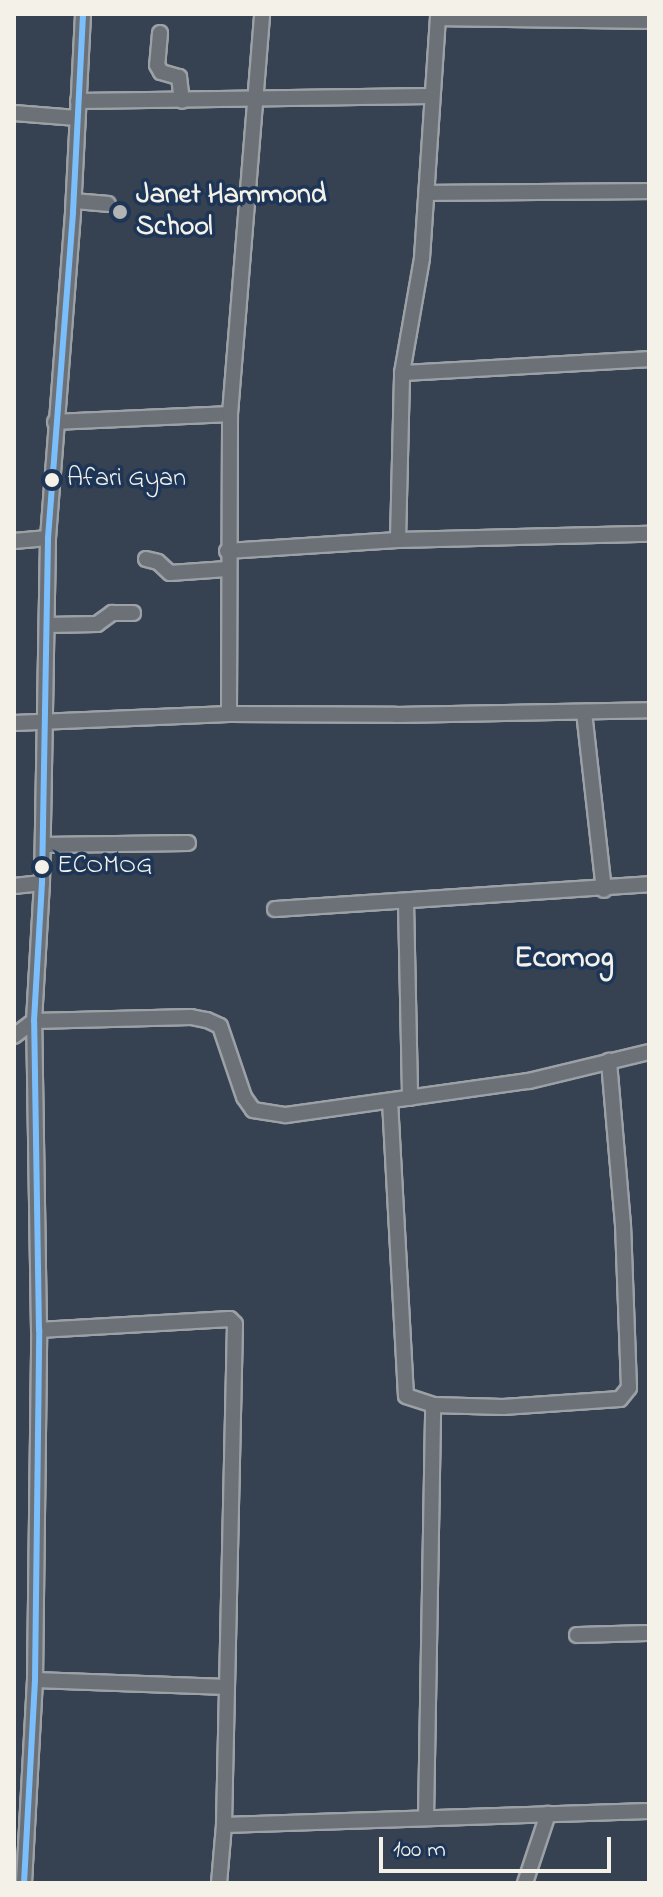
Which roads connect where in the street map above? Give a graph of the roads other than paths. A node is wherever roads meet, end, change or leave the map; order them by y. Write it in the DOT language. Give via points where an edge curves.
graph roads {
  1 [pos="83,14"];
  2 [pos="262,14"];
  3 [pos="438,16"];
  4 [pos="649,21"];
  5 [pos="160,33"];
  6 [pos="430,96"];
  7 [pos="78,101"];
  8 [pos="182,101"];
  9 [pos="255,101"];
  10 [pos="14,113"];
  11 [pos="77,118"];
  12 [pos="649,191"];
  13 [pos="427,193"];
  14 [pos="74,201"];
  15 [pos="108,204"];
  16 [pos="649,359"];
  17 [pos="402,373"];
  18 [pos="230,414"];
  19 [pos="55,422"];
  20 [pos="649,534"];
  21 [pos="48,538"];
  22 [pos="398,540"];
  23 [pos="14,541"];
  24 [pos="227,551"];
  25 [pos="146,559"];
  26 [pos="227,569"];
  27 [pos="133,613"];
  28 [pos="47,625"];
  29 [pos="649,710"];
  30 [pos="584,712"];
  31 [pos="229,714"];
  32 [pos="44,721"];
  33 [pos="14,723"];
  34 [pos="188,843"];
  35 [pos="43,845"];
  36 [pos="42,883"];
  37 [pos="649,884"];
  38 [pos="14,886"];
  39 [pos="604,890"];
  40 [pos="406,902"];
  41 [pos="275,909"];
  42 [pos="34,1021"];
  43 [pos="14,1036"];
  44 [pos="649,1052"];
  45 [pos="609,1061"];
  46 [pos="410,1098"];
  47 [pos="390,1101"];
  48 [pos="39,1330"];
  49 [pos="433,1405"];
  50 [pos="649,1633"];
  51 [pos="577,1635"];
  52 [pos="35,1680"];
  53 [pos="227,1687"];
  54 [pos="649,1811"];
  55 [pos="548,1814"];
  56 [pos="426,1818"];
  57 [pos="224,1825"];
  58 [pos="24,1883"];
  59 [pos="219,1883"];
  60 [pos="525,1883"];
  1 -- 7 [label="street"];
  2 -- 9 [label="street"];
  3 -- 4 [label="street"];
  3 -- 6 [label="street"];
  5 -- 8 [label="street" via="157,65 161,72 179,77"];
  6 -- 9 [label="street"];
  6 -- 13 [label="street"];
  7 -- 8 [label="street"];
  7 -- 11 [label="street"];
  8 -- 9 [label="street"];
  9 -- 18 [label="street"];
  10 -- 11 [label="street"];
  11 -- 14 [label="street"];
  12 -- 13 [label="street"];
  13 -- 17 [label="street"];
  14 -- 15 [label="street"];
  14 -- 19 [label="street"];
  16 -- 17 [label="street"];
  17 -- 22 [label="street"];
  18 -- 19 [label="street"];
  18 -- 24 [label="street"];
  19 -- 21 [label="street"];
  20 -- 22 [label="street"];
  21 -- 23 [label="street"];
  21 -- 28 [label="street"];
  22 -- 24 [label="street"];
  24 -- 26 [label="street"];
  25 -- 26 [label="street" via="156,560 170,573"];
  26 -- 31 [label="street"];
  27 -- 28 [label="street" via="112,613 97,624"];
  28 -- 32 [label="street"];
  29 -- 30 [label="street"];
  30 -- 31 [label="street"];
  30 -- 39 [label="street"];
  31 -- 32 [label="street"];
  32 -- 33 [label="street"];
  32 -- 35 [label="street"];
  34 -- 35 [label="street"];
  35 -- 36 [label="street"];
  36 -- 38 [label="street"];
  36 -- 42 [label="street"];
  37 -- 39 [label="street"];
  39 -- 40 [label="street"];
  40 -- 41 [label="street"];
  40 -- 46 [label="street"];
  42 -- 43 [label="street"];
  42 -- 47 [label="street" via="207,1020 220,1026 244,1097 253,1110 266,1114"];
  42 -- 48 [label="street"];
  44 -- 45 [label="street"];
  45 -- 46 [label="street" via="529,1081"];
  45 -- 49 [label="street" via="623,1225 626,1395 551,1405"];
  46 -- 47 [label="street"];
  47 -- 49 [label="street" via="403,1390 412,1400"];
  48 -- 52 [label="street"];
  48 -- 53 [label="street" via="230,1319 235,1324"];
  49 -- 56 [label="street"];
  50 -- 51 [label="street"];
  52 -- 53 [label="street"];
  52 -- 58 [label="street"];
  53 -- 57 [label="street"];
  54 -- 55 [label="street"];
  55 -- 56 [label="street"];
  55 -- 60 [label="street"];
  56 -- 57 [label="street"];
  57 -- 59 [label="street"];
}
